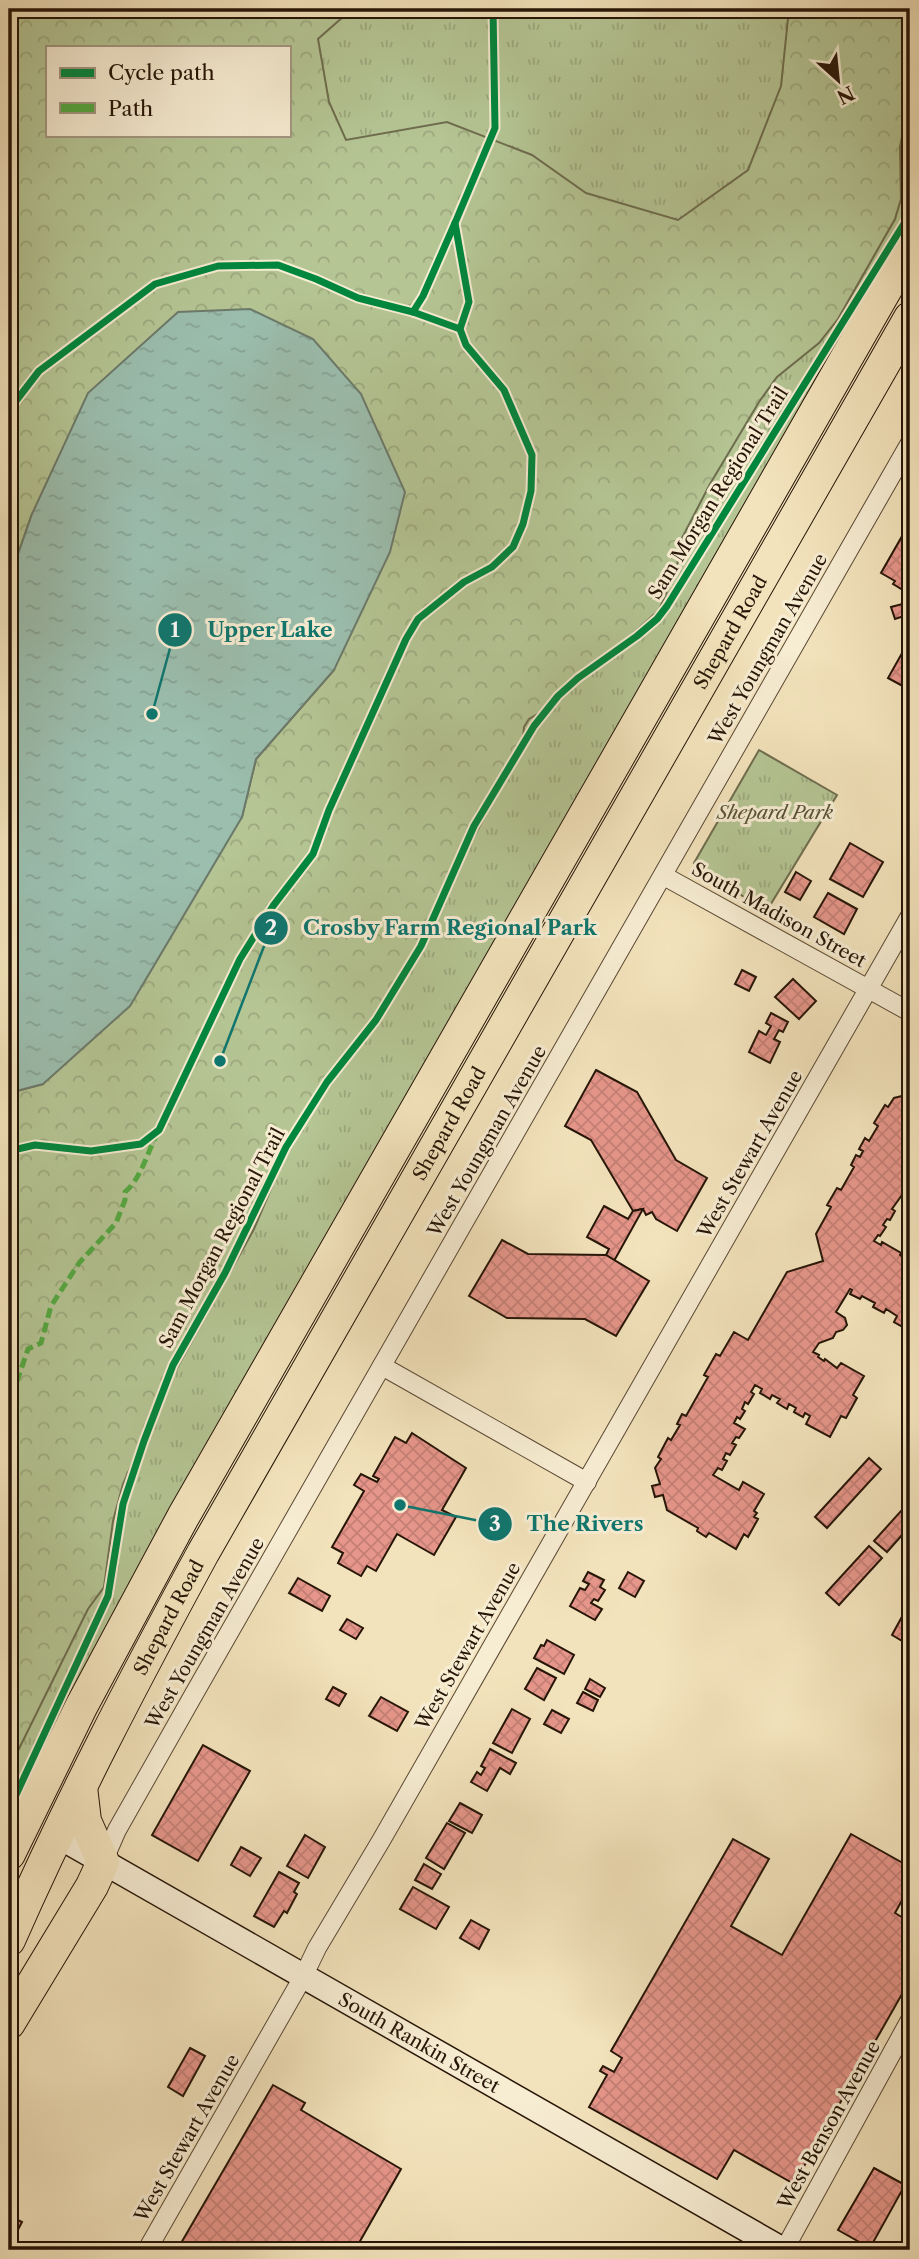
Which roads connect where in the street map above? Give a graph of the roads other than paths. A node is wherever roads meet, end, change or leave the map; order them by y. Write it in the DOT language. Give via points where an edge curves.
graph roads {
  1 [pos="909,249"];
  2 [pos="910,318"];
  3 [pos="902,351"];
  4 [pos="800,439"];
  5 [pos="910,443"];
  6 [pos="664,876"];
  7 [pos="910,916"];
  8 [pos="869,988"];
  9 [pos="910,1012"];
  10 [pos="382,1366"];
  11 [pos="587,1482"];
  12 [pos="81,1707"];
  13 [pos="81,1787"];
  14 [pos="58,1836"];
  15 [pos="9,1854"];
  16 [pos="103,1862"];
  17 [pos="9,1878"];
  18 [pos="9,1940"];
  19 [pos="303,1977"];
  20 [pos="910,2020"];
  21 [pos="9,2023"];
  22 [pos="147,2250"];
  23 [pos="783,2250"];
  1 -- 3 [label="highway" via="885,315 885,333"];
  1 -- 4 [label="highway, Shepard Road"];
  2 -- 3 [label="highway, Shepard Road"];
  3 -- 4 [label="highway" via="874,344 859,349"];
  3 -- 13 [label="highway, Shepard Road" via="203,1553"];
  4 -- 12 [label="highway, Shepard Road" via="183,1517"];
  5 -- 6 [label="street, West Youngman Avenue"];
  6 -- 8 [label="street, South Madison Street"];
  6 -- 10 [label="street, West Youngman Avenue"];
  7 -- 8 [label="street, West Stewart Avenue"];
  8 -- 9 [label="street, South Madison Street"];
  8 -- 11 [label="street, West Stewart Avenue"];
  10 -- 11 [label="street"];
  10 -- 16 [label="street, West Youngman Avenue"];
  11 -- 19 [label="street, West Stewart Avenue"];
  12 -- 14 [label="highway" via="47,1809 46,1822"];
  12 -- 15 [label="highway, Shepard Road"];
  13 -- 14 [label="highway, Shepard Road"];
  13 -- 16 [label="highway" via="85,1821"];
  14 -- 16 [label="street, South Rankin Street"];
  14 -- 17 [label="highway" via="22,1858"];
  14 -- 18 [label="highway, Shepard Road"];
  16 -- 19 [label="street, South Rankin Street"];
  16 -- 21 [label="highway"];
  19 -- 22 [label="street, West Stewart Avenue"];
  19 -- 23 [label="street, South Rankin Street"];
  20 -- 23 [label="street, West Benson Avenue"];
}
